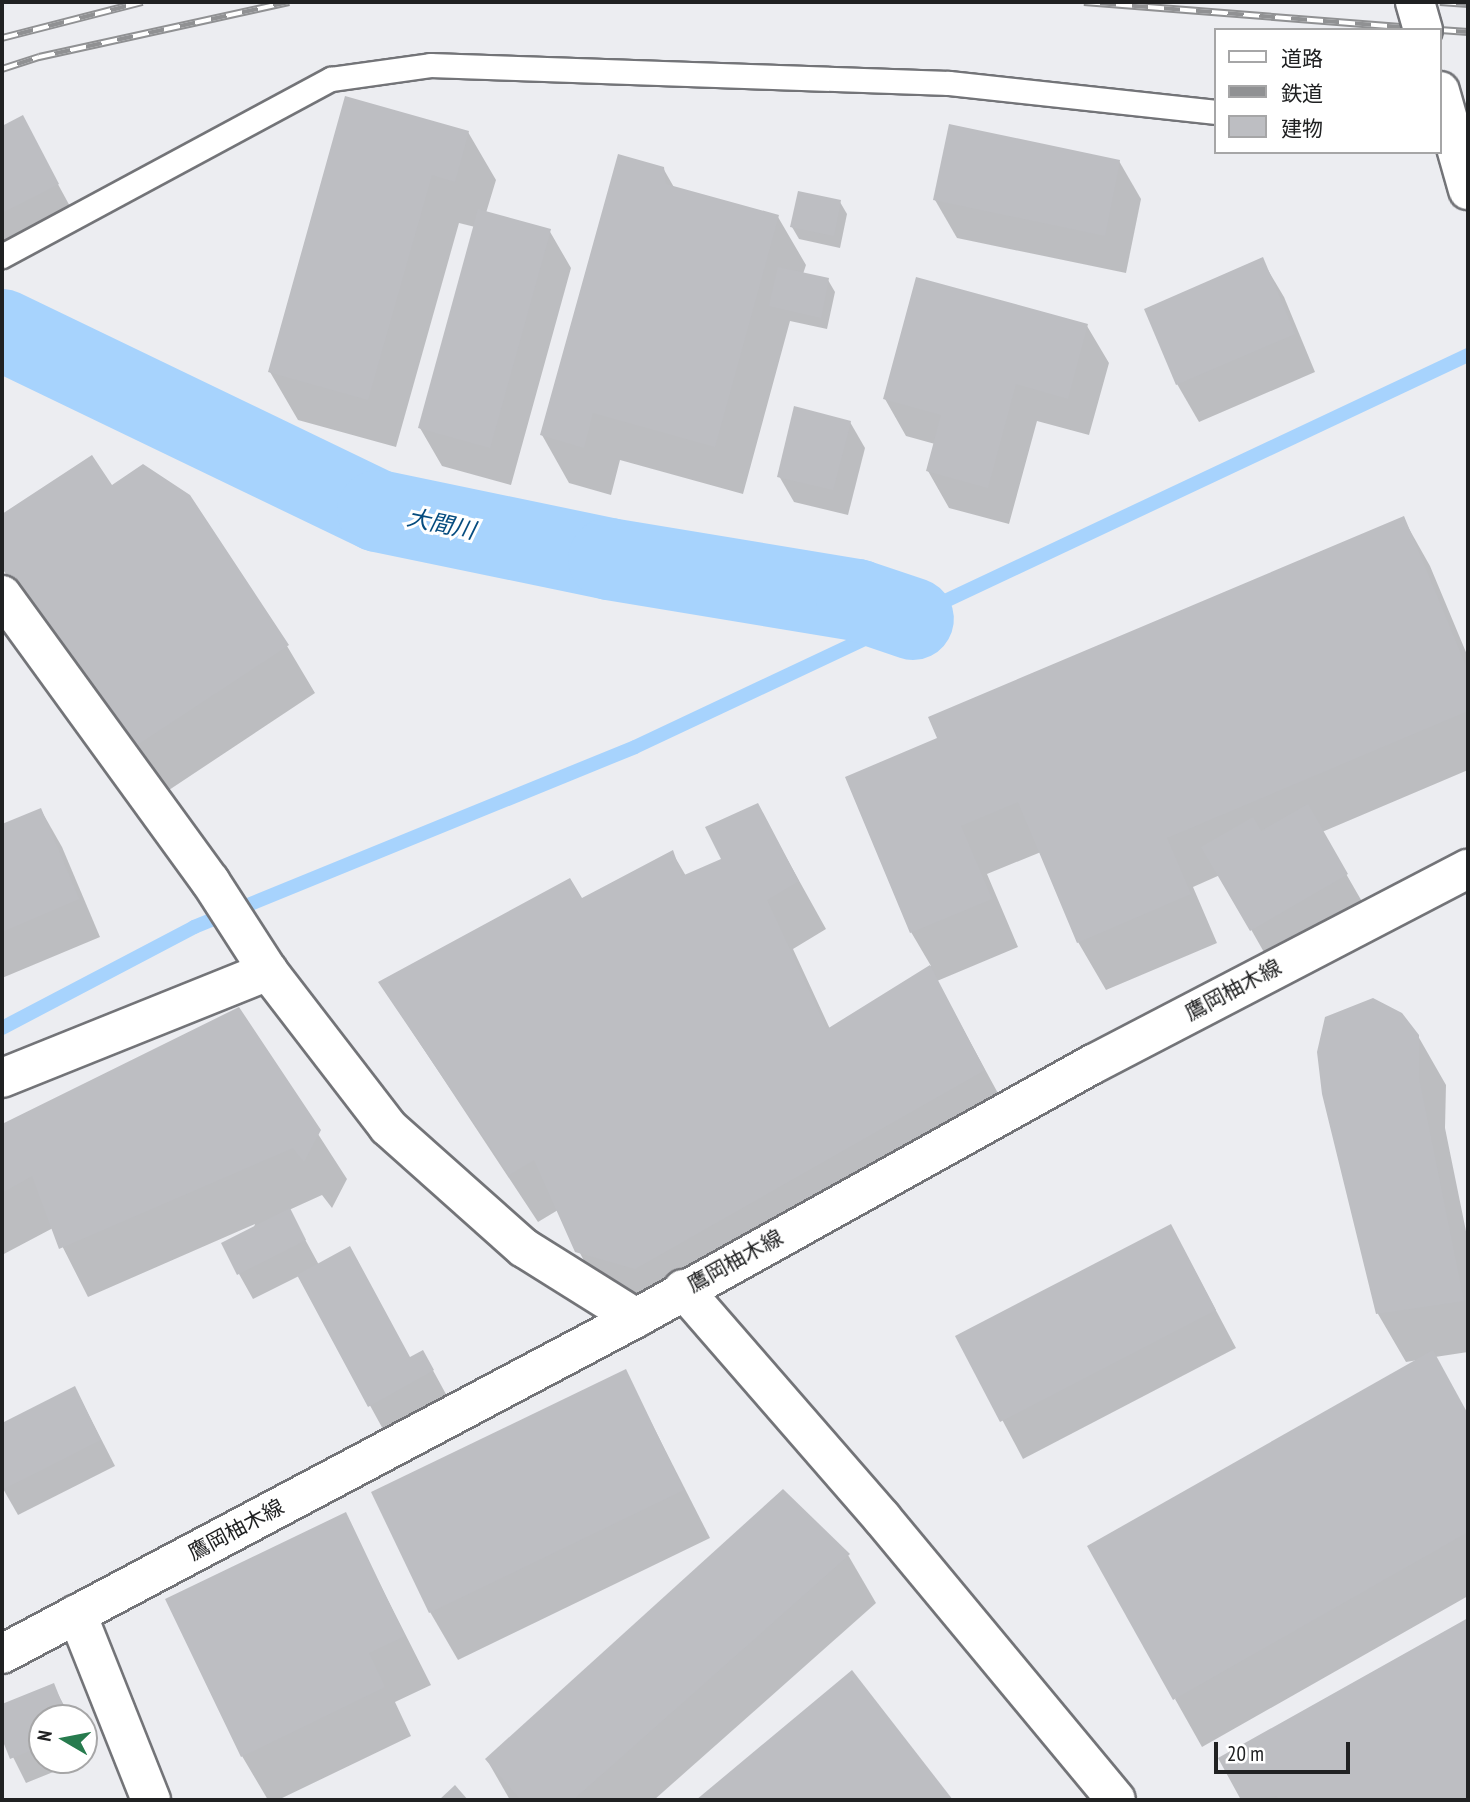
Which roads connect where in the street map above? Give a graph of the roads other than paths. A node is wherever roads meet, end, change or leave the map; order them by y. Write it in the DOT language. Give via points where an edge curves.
graph roads {
  1 [pos="1415,2"];
  2 [pos="1422,28"];
  3 [pos="1442,98"];
  4 [pos="1214,112"];
  5 [pos="1468,190"];
  6 [pos="2,256"];
  7 [pos="2,595"];
  8 [pos="1468,869"];
  9 [pos="258,957"];
  10 [pos="2,1078"];
  11 [pos="683,1289"];
  12 [pos="636,1318"];
  13 [pos="77,1614"];
  14 [pos="2,1654"];
  15 [pos="151,1800"];
  16 [pos="1116,1800"];
  1 -- 2 [label="main road, bridge"];
  3 -- 5 [label="main road"];
  4 -- 6 [label="lane" via="948,83 430,65 331,79"];
  7 -- 9 [label="main road" via="210,881"];
  8 -- 11 [label="main road, 鷹岡柚木線" via="1117,1051"];
  9 -- 10 [label="main road"];
  9 -- 12 [label="main road" via="388,1127 524,1248"];
  11 -- 12 [label="main road, 鷹岡柚木線"];
  11 -- 16 [label="main road" via="883,1518"];
  12 -- 13 [label="main road, 鷹岡柚木線"];
  13 -- 14 [label="main road, 鷹岡柚木線"];
  13 -- 15 [label="main road"];
}
